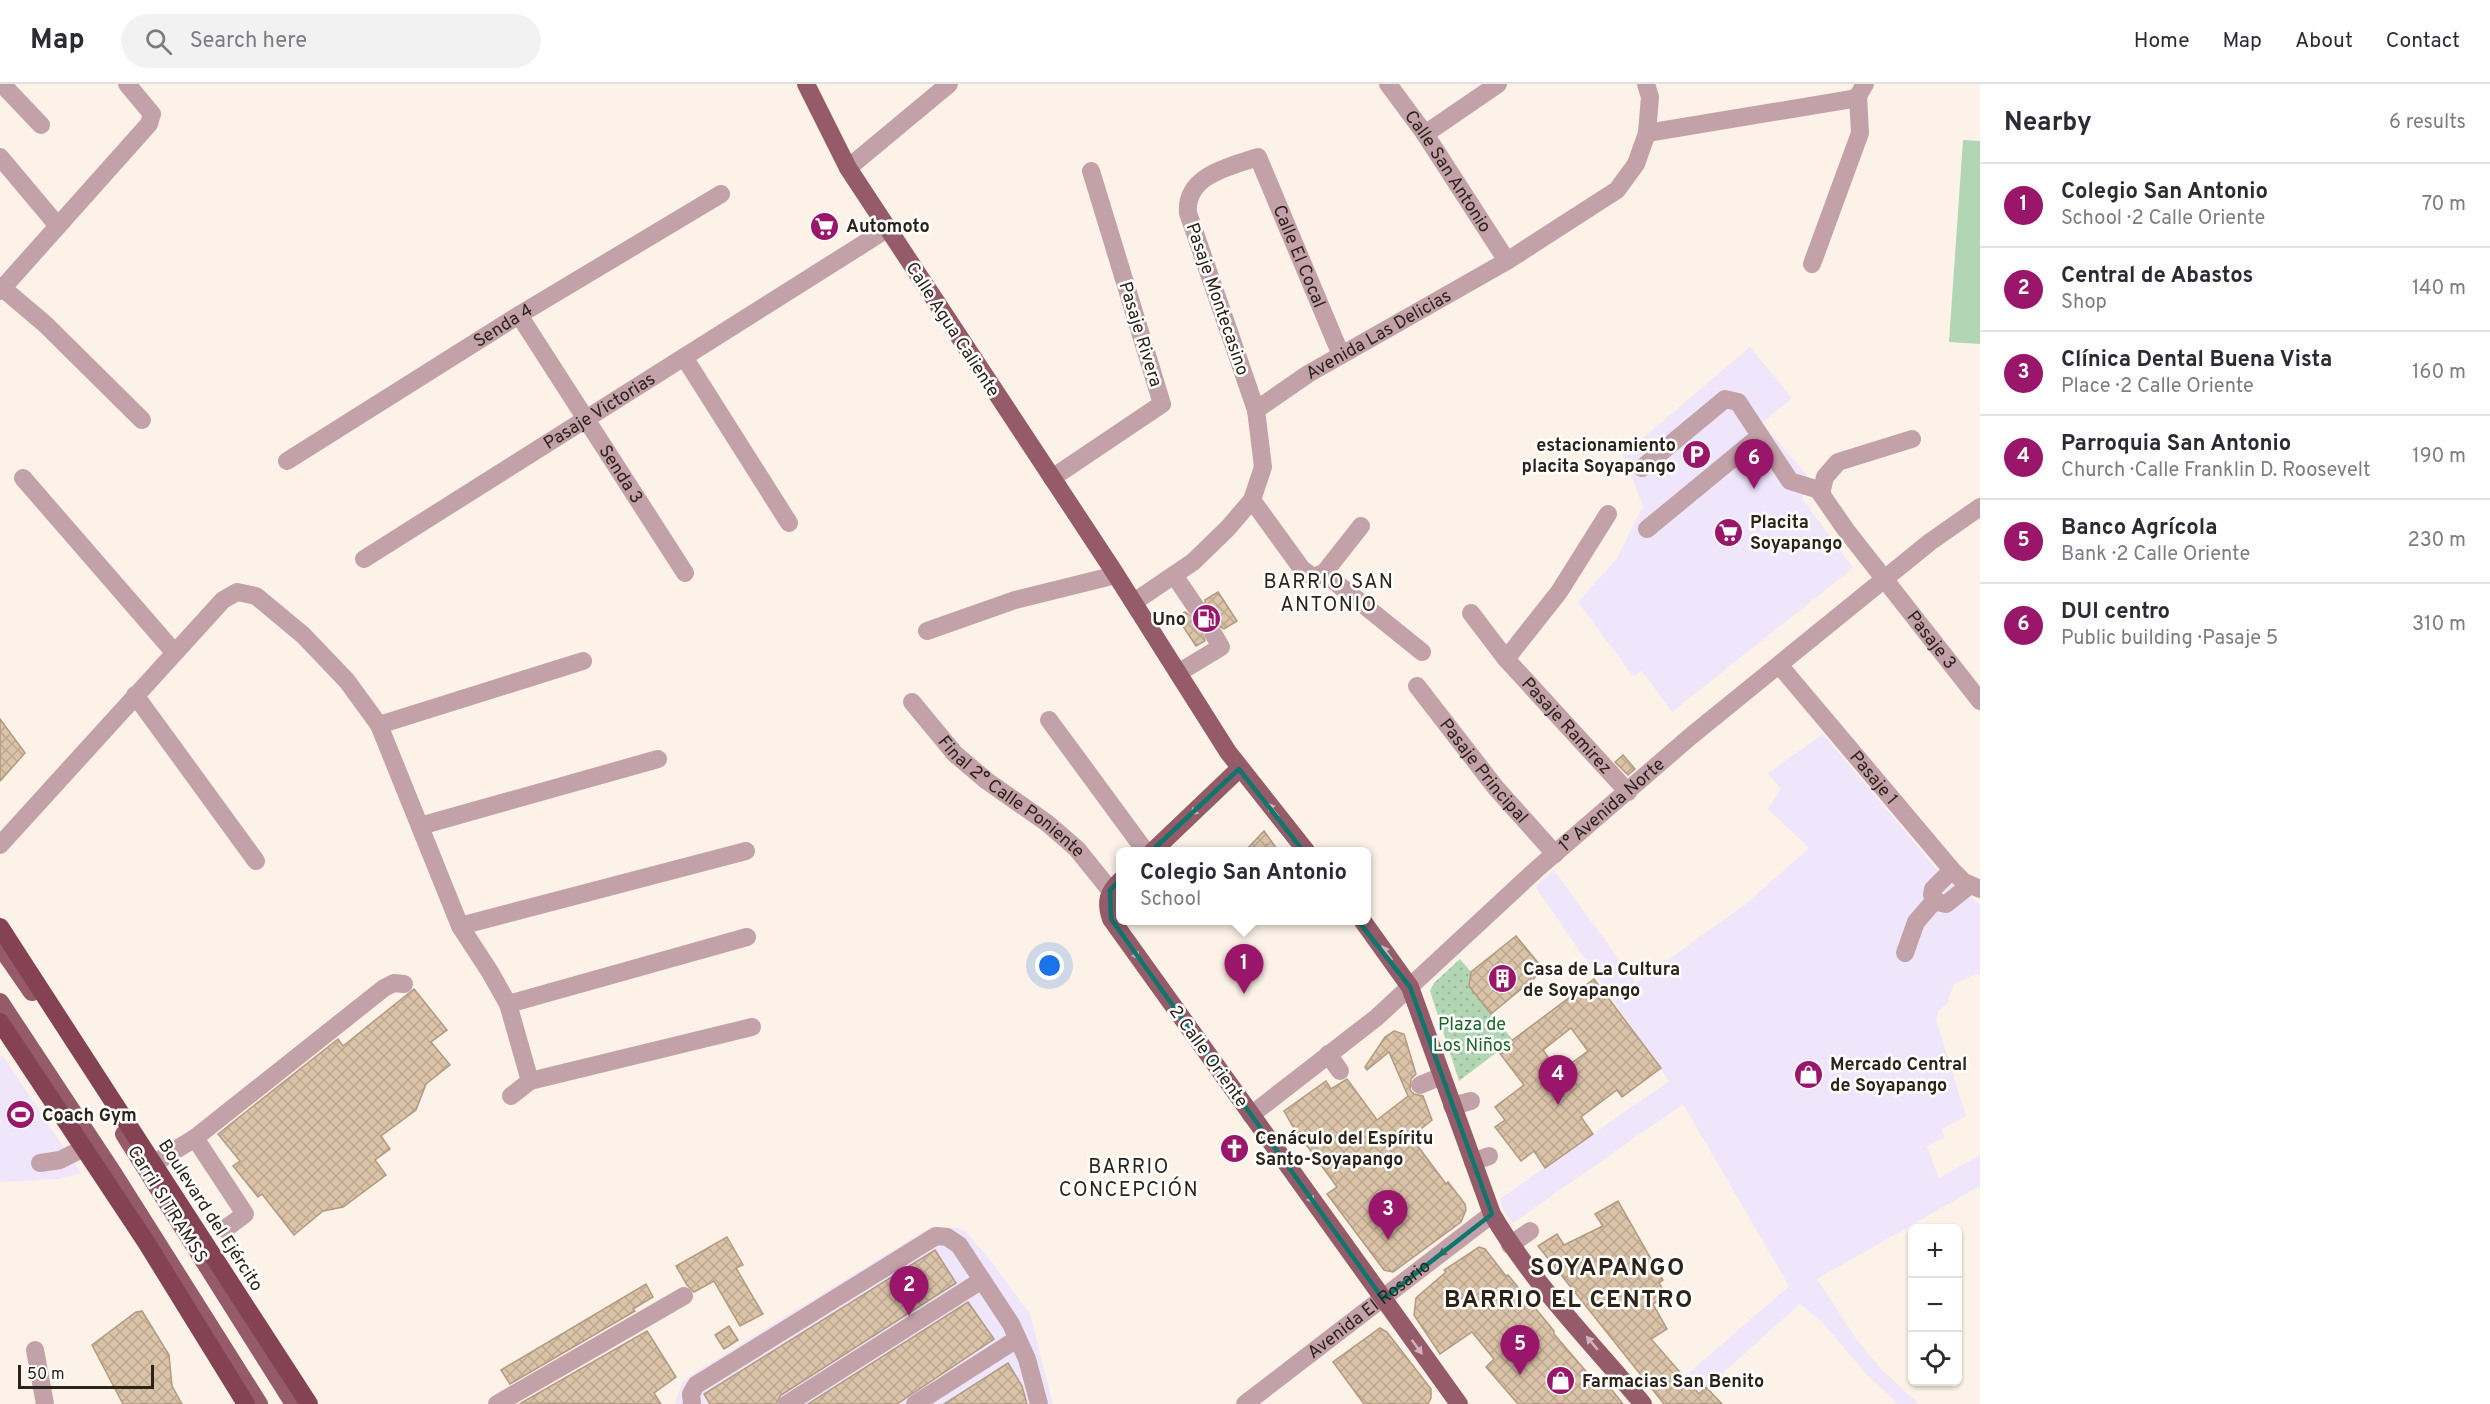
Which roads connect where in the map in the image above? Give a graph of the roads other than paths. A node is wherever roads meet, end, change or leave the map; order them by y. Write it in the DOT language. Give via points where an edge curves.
graph roads {
  1 [pos="2,84"];
  2 [pos="128,84"];
  3 [pos="806,84"];
  4 [pos="950,84"];
  5 [pos="1388,84"];
  6 [pos="1498,84"];
  7 [pos="1646,84"];
  8 [pos="1861,90"];
  9 [pos="41,125"];
  10 [pos="1647,133"];
  11 [pos="1425,134"];
  12 [pos="0,156"];
  13 [pos="1258,157"];
  14 [pos="848,168"];
  15 [pos="1091,171"];
  16 [pos="721,194"];
  17 [pos="58,226"];
  18 [pos="887,229"];
  19 [pos="1507,261"];
  20 [pos="1812,264"];
  21 [pos="1,289"];
  22 [pos="519,315"];
  23 [pos="1341,355"];
  24 [pos="684,357"];
  25 [pos="1256,410"];
  26 [pos="586,419"];
  27 [pos="142,420"];
  28 [pos="1760,436"];
  29 [pos="1912,439"];
  30 [pos="287,461"];
  31 [pos="1642,468"];
  32 [pos="23,478"];
  33 [pos="1052,478"];
  34 [pos="1822,490"];
  35 [pos="1252,500"];
  36 [pos="1979,508"];
  37 [pos="1608,514"];
  38 [pos="789,523"];
  39 [pos="1361,526"];
  40 [pos="1647,529"];
  41 [pos="364,559"];
  42 [pos="1114,571"];
  43 [pos="685,573"];
  44 [pos="1324,573"];
  45 [pos="1174,575"];
  46 [pos="1885,579"];
  47 [pos="1134,602"];
  48 [pos="1195,606"];
  49 [pos="1471,613"];
  50 [pos="927,632"];
  51 [pos="1214,635"];
  52 [pos="174,652"];
  53 [pos="1422,652"];
  54 [pos="1506,659"];
  55 [pos="583,661"];
  56 [pos="1780,666"];
  57 [pos="1178,673"];
  58 [pos="1417,686"];
  59 [pos="135,695"];
  60 [pos="1980,701"];
  61 [pos="912,702"];
  62 [pos="1049,720"];
  63 [pos="379,725"];
  64 [pos="658,759"];
  65 [pos="1239,769"];
  66 [pos="1628,792"];
  67 [pos="420,826"];
  68 [pos="0,845"];
  69 [pos="1142,847"];
  70 [pos="1157,847"];
  71 [pos="1303,847"];
  72 [pos="746,851"];
  73 [pos="1555,854"];
  74 [pos="256,861"];
  75 [pos="1952,870"];
  76 [pos="1116,885"];
  77 [pos="1975,887"];
  78 [pos="1930,892"];
  79 [pos="1365,925"];
  80 [pos="460,926"];
  81 [pos="0,927"];
  82 [pos="747,938"];
  83 [pos="0,946"];
  84 [pos="1905,953"];
  85 [pos="404,984"];
  86 [pos="1410,987"];
  87 [pos="0,1002"];
  88 [pos="508,1004"];
  89 [pos="752,1027"];
  90 [pos="3,1033"];
  91 [pos="1328,1054"];
  92 [pos="1340,1071"];
  93 [pos="1442,1076"];
  94 [pos="530,1082"];
  95 [pos="1420,1085"];
  96 [pos="511,1096"];
  97 [pos="1471,1101"];
  98 [pos="1452,1106"];
  99 [pos="1251,1115"];
  100 [pos="195,1138"];
  101 [pos="84,1148"];
  102 [pos="40,1163"];
  103 [pos="153,1164"];
  104 [pos="1492,1214"];
  105 [pos="225,1229"];
  106 [pos="1530,1231"];
  107 [pos="1510,1245"];
  108 [pos="982,1280"];
  109 [pos="684,1296"];
  110 [pos="1383,1299"];
  111 [pos="1017,1339"];
  112 [pos="34,1350"];
  113 [pos="1455,1402"];
  114 [pos="45,1404"];
  115 [pos="246,1404"];
  116 [pos="259,1404"];
  117 [pos="294,1404"];
  118 [pos="309,1404"];
  119 [pos="497,1404"];
  120 [pos="692,1404"];
  121 [pos="788,1404"];
  122 [pos="915,1404"];
  123 [pos="1039,1404"];
  124 [pos="1245,1404"];
  125 [pos="1643,1404"];
  1 -- 9 [label="street"];
  2 -- 17 [label="street" via="152,119"];
  3 -- 14 [label="main road, Calle Agua Caliente"];
  4 -- 14 [label="street"];
  5 -- 11 [label="street, Calle San Antonio"];
  6 -- 11 [label="street"];
  7 -- 10 [label="street, Avenida Las Delicias" via="1650,97"];
  8 -- 10 [label="street" via="1852,99"];
  8 -- 20 [label="street" via="1860,133"];
  10 -- 19 [label="street, Avenida Las Delicias" via="1636,164 1617,190"];
  11 -- 19 [label="street, Calle San Antonio"];
  12 -- 17 [label="street"];
  13 -- 23 [label="street, Calle El Cocal"];
  13 -- 25 [label="street, Pasaje Montecasino" via="1205,177 1191,192 1188,205"];
  14 -- 18 [label="main road, Calle Agua Caliente"];
  15 -- 33 [label="street, Pasaje Rivera" via="1162,404"];
  16 -- 22 [label="street, Senda 4"];
  17 -- 21 [label="street"];
  18 -- 24 [label="street, Pasaje Victorias"];
  18 -- 33 [label="main road, Calle Agua Caliente"];
  19 -- 23 [label="street, Avenida Las Delicias"];
  21 -- 27 [label="street" via="45,324"];
  22 -- 26 [label="street, Senda 3"];
  22 -- 30 [label="street, Senda 4"];
  23 -- 25 [label="street, Avenida Las Delicias"];
  24 -- 26 [label="street, Pasaje Victorias"];
  24 -- 38 [label="street"];
  25 -- 35 [label="street" via="1263,467"];
  26 -- 41 [label="street, Pasaje Victorias"];
  26 -- 43 [label="street, Senda 3"];
  28 -- 31 [label="street" via="1738,402 1725,399"];
  28 -- 34 [label="street" via="1790,480"];
  28 -- 40 [label="street"];
  29 -- 34 [label="street" via="1838,462"];
  32 -- 52 [label="street"];
  33 -- 42 [label="main road, Calle Agua Caliente"];
  34 -- 46 [label="street, Pasaje 3" via="1846,530"];
  35 -- 44 [label="street" via="1302,569 1313,577"];
  35 -- 45 [label="street" via="1207,549"];
  36 -- 46 [label="street, 1° Avenida Norte"];
  37 -- 54 [label="street" via="1559,592"];
  39 -- 44 [label="street"];
  42 -- 47 [label="main road, Calle Agua Caliente"];
  42 -- 50 [label="street" via="1015,600"];
  44 -- 53 [label="street"];
  45 -- 47 [label="street"];
  45 -- 48 [label="street"];
  46 -- 56 [label="street, 1° Avenida Norte"];
  46 -- 60 [label="street, Pasaje 3"];
  47 -- 57 [label="main road, Calle Agua Caliente"];
  49 -- 54 [label="street, Pasaje Ramirez"];
  51 -- 57 [label="street" via="1221,646"];
  52 -- 59 [label="street"];
  52 -- 63 [label="street" via="223,600 237,592 256,596 303,635 347,681"];
  54 -- 66 [label="street, Pasaje Ramirez"];
  55 -- 63 [label="street"];
  56 -- 66 [label="street, 1° Avenida Norte"];
  56 -- 75 [label="street, Pasaje 1"];
  57 -- 65 [label="main road, Calle Agua Caliente"];
  58 -- 73 [label="street, Pasaje Principal" via="1496,788"];
  59 -- 68 [label="street"];
  59 -- 74 [label="street"];
  61 -- 76 [label="street, Final 2° Calle Poniente" via="955,754 1047,823"];
  62 -- 69 [label="street"];
  63 -- 67 [label="street"];
  64 -- 67 [label="street"];
  65 -- 70 [label="main road, one-way"];
  71 -- 65 [label="main road, Calle Agua Caliente, one-way"];
  66 -- 73 [label="street, 1° Avenida Norte"];
  67 -- 80 [label="street"];
  72 -- 80 [label="street"];
  73 -- 86 [label="street, 1° Avenida Norte"];
  75 -- 77 [label="street, Pasaje 1"];
  75 -- 78 [label="street"];
  76 -- 99 [label="main road, 2 Calle Oriente, one-way" via="1107,902 1111,919"];
  77 -- 78 [label="street" via="1946,904"];
  78 -- 84 [label="street"];
  86 -- 79 [label="main road, one-way"];
  80 -- 88 [label="street"];
  81 -- 103 [label="highway, Boulevard del Ejército"];
  82 -- 88 [label="street"];
  83 -- 117 [label="main road, Carril SITRAMSS" via="74,1055"];
  85 -- 100 [label="street" via="384,988"];
  86 -- 91 [label="street, 1° Avenida Norte"];
  86 -- 93 [label="main road"];
  87 -- 116 [label="main road, Carril SITRAMSS"];
  88 -- 94 [label="street"];
  89 -- 94 [label="street"];
  90 -- 101 [label="highway"];
  91 -- 92 [label="street"];
  91 -- 99 [label="street, 1° Avenida Norte"];
  93 -- 95 [label="street"];
  93 -- 98 [label="main road"];
  94 -- 96 [label="street"];
  97 -- 98 [label="street"];
  98 -- 104 [label="main road" via="1481,1159"];
  99 -- 110 [label="main road, 2 Calle Oriente, one-way"];
  100 -- 103 [label="street"];
  100 -- 105 [label="street" via="245,1214"];
  101 -- 102 [label="street" via="60,1160"];
  101 -- 115 [label="highway"];
  103 -- 118 [label="highway, Boulevard del Ejército"];
  104 -- 107 [label="main road"];
  104 -- 110 [label="street, Avenida El Rosario, one-way"];
  106 -- 107 [label="street"];
  125 -- 107 [label="main road, one-way"];
  108 -- 111 [label="street"];
  108 -- 120 [label="street" via="959,1245 947,1237 936,1236 696,1385 691,1394"];
  108 -- 121 [label="street"];
  109 -- 119 [label="street"];
  110 -- 113 [label="main road, 2 Calle Oriente, one-way"];
  110 -- 124 [label="street, Avenida El Rosario"];
  111 -- 122 [label="street"];
  111 -- 123 [label="street" via="1027,1359"];
  112 -- 114 [label="street"];
}
